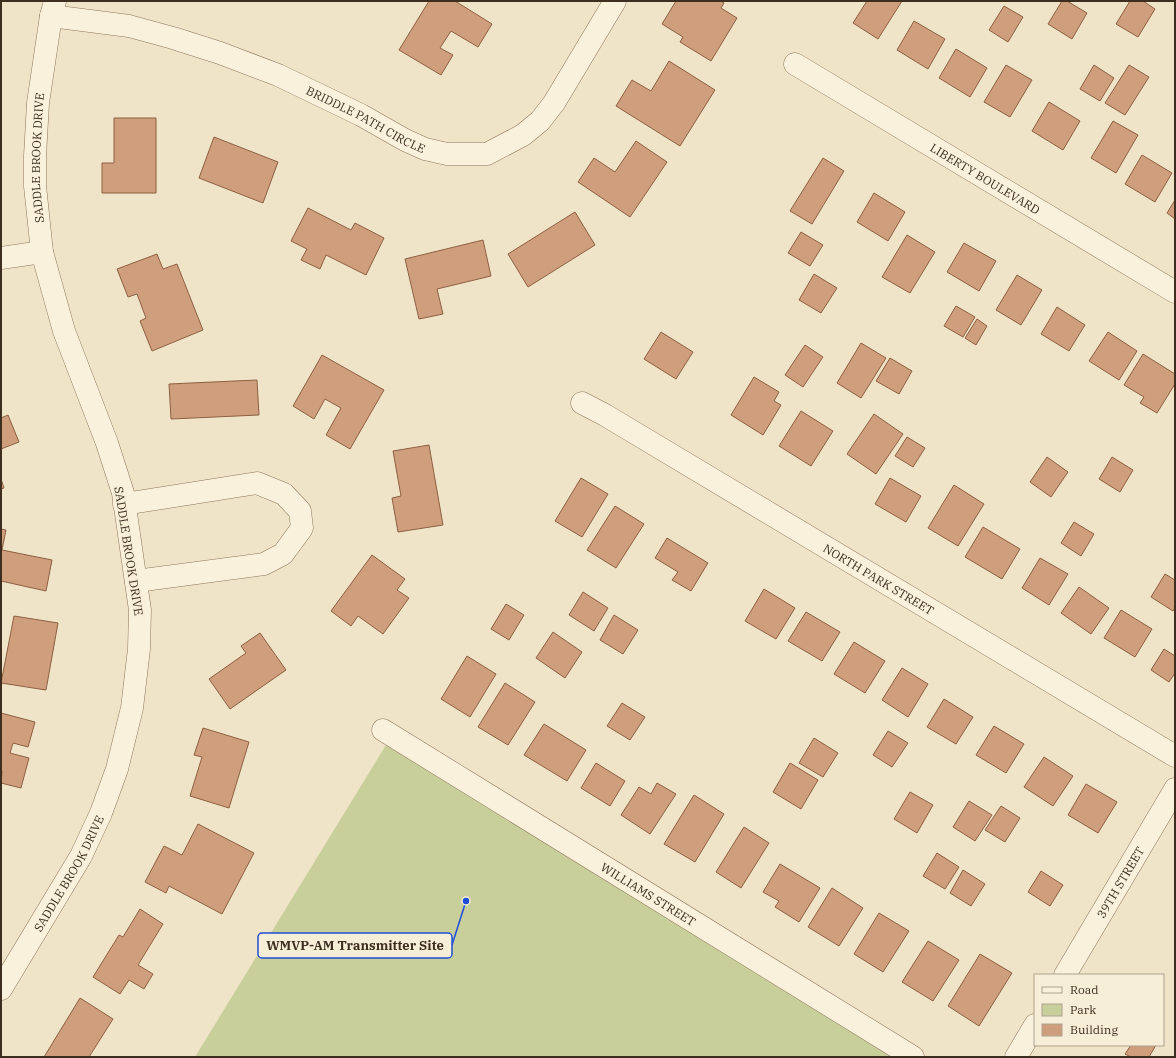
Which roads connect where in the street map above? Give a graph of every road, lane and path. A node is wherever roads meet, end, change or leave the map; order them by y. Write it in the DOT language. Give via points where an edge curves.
graph roads {
  1 [pos="615,1"];
  2 [pos="53,8"];
  3 [pos="795,64"];
  4 [pos="42,252"];
  5 [pos="1,258"];
  6 [pos="1175,292"];
  7 [pos="582,403"];
  8 [pos="124,504"];
  9 [pos="136,582"];
  10 [pos="383,730"];
  11 [pos="1175,756"];
  12 [pos="1175,789"];
  13 [pos="1066,974"];
  14 [pos="1,989"];
  15 [pos="1034,1028"];
  16 [pos="913,1057"];
  17 [pos="1016,1057"];
  1 -- 2 [label="street, BRIDDLE PATH CIRCLE" via="554,103 540,121 523,135 487,154 447,154 425,149 278,75 220,53 129,26"];
  2 -- 4 [label="street, SADDLE BROOK DRIVE" via="38,103 34,156"];
  3 -- 6 [label="street, LIBERTY BOULEVARD"];
  4 -- 5 [label="street"];
  4 -- 8 [label="street, SADDLE BROOK DRIVE" via="64,331 107,442"];
  7 -- 11 [label="street, NORTH PARK STREET"];
  8 -- 9 [label="street, SADDLE BROOK DRIVE"];
  8 -- 9 [label="street" via="257,483 284,494 300,510 302,528 283,554 264,564"];
  9 -- 14 [label="street, SADDLE BROOK DRIVE" via="140,610 139,649 132,708 117,769 101,813 81,856"];
  10 -- 16 [label="street, WILLIAMS STREET"];
  12 -- 13 [label="street, 39TH STREET"];
  15 -- 17 [label="street"];
}
